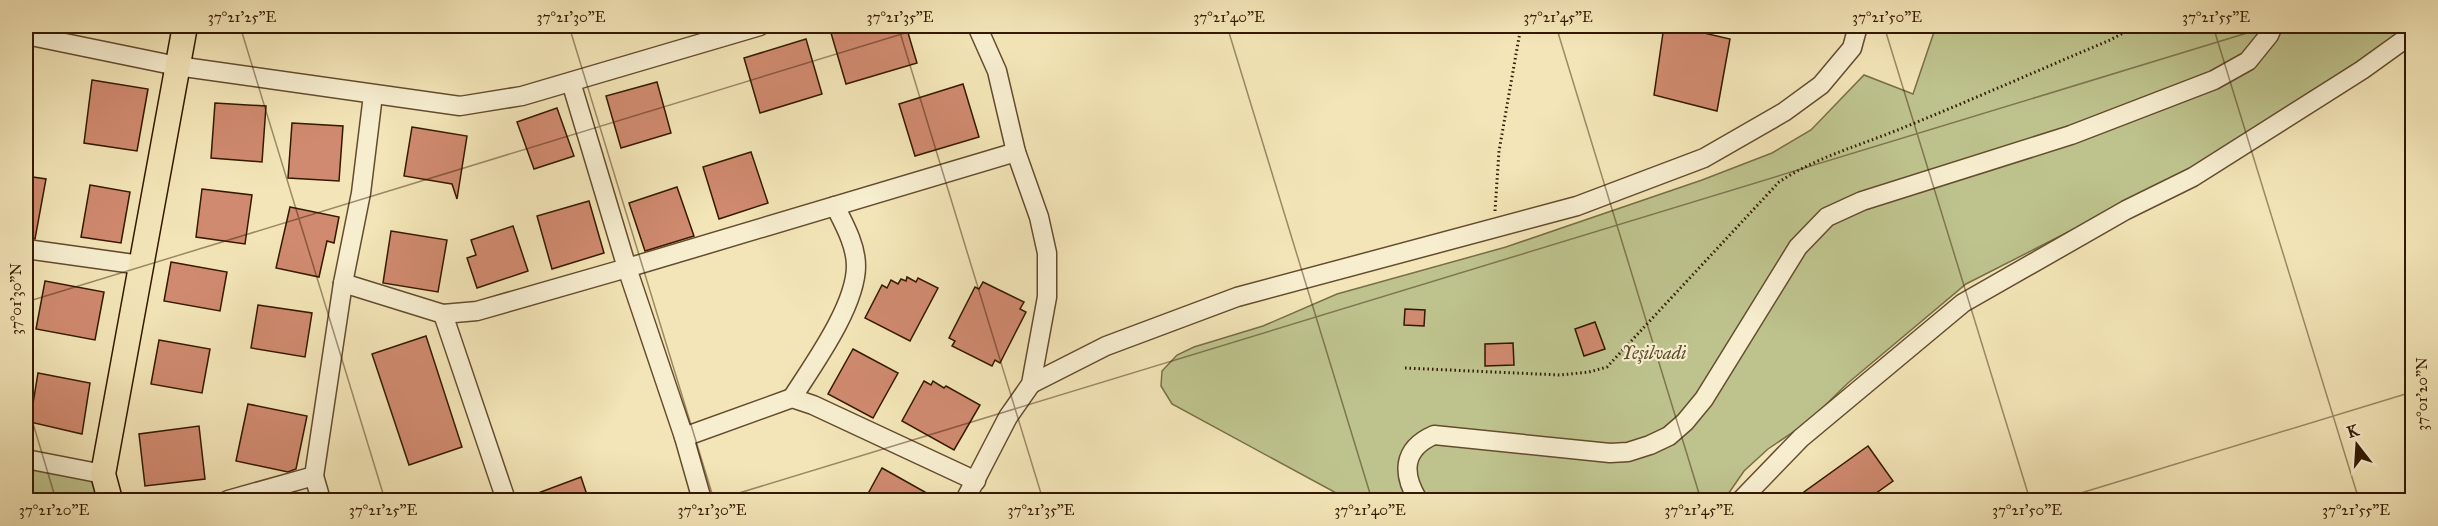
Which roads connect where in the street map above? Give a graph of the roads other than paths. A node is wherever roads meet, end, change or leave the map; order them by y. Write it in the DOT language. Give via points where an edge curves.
graph roads {
  1 [pos="185,26"];
  2 [pos="760,26"];
  3 [pos="977,26"];
  4 [pos="1858,26"];
  5 [pos="2273,26"];
  6 [pos="26,34"];
  7 [pos="2412,34"];
  8 [pos="177,66"];
  9 [pos="571,82"];
  10 [pos="374,95"];
  11 [pos="1017,152"];
  12 [pos="835,206"];
  13 [pos="26,249"];
  14 [pos="141,265"];
  15 [pos="627,268"];
  16 [pos="343,283"];
  17 [pos="443,314"];
  18 [pos="1031,384"];
  19 [pos="792,398"];
  20 [pos="684,437"];
  21 [pos="26,459"];
  22 [pos="103,474"];
  23 [pos="314,476"];
  24 [pos="975,481"];
  25 [pos="110,501"];
  26 [pos="228,501"];
  27 [pos="321,501"];
  28 [pos="506,501"];
  29 [pos="702,501"];
  30 [pos="965,501"];
  31 [pos="1418,501"];
  32 [pos="1741,501"];
  1 -- 8 [label="main road"];
  2 -- 9 [label="street"];
  3 -- 11 [label="street" via="997,71"];
  4 -- 18 [label="street" via="1852,48 1821,85 1784,112 1704,158 1577,207 1237,297 1106,346"];
  5 -- 31 [label="street" via="2248,61 2214,80 2071,135 1862,201 1827,217 1798,247 1704,399 1669,436 1628,452 1610,453 1434,435 1415,447 1408,460 1410,486"];
  6 -- 8 [label="street"];
  7 -- 32 [label="street" via="2193,177 2126,210 1964,303 1801,438"];
  8 -- 10 [label="street"];
  8 -- 14 [label="main road"];
  9 -- 10 [label="street" via="522,96 460,106"];
  9 -- 15 [label="street"];
  10 -- 16 [label="street" via="361,193"];
  11 -- 12 [label="street"];
  11 -- 18 [label="street" via="1047,253 1047,297"];
  12 -- 15 [label="street"];
  12 -- 19 [label="street" via="856,266 852,290 839,321"];
  13 -- 14 [label="street"];
  14 -- 22 [label="main road"];
  15 -- 17 [label="street" via="477,311"];
  15 -- 20 [label="street"];
  16 -- 17 [label="street"];
  16 -- 23 [label="street"];
  17 -- 28 [label="street"];
  18 -- 24 [label="street" via="1008,417"];
  19 -- 20 [label="street"];
  19 -- 24 [label="street"];
  20 -- 29 [label="street"];
  21 -- 22 [label="street"];
  22 -- 25 [label="main road"];
  23 -- 26 [label="street"];
  23 -- 27 [label="street"];
  24 -- 30 [label="street"];
}
